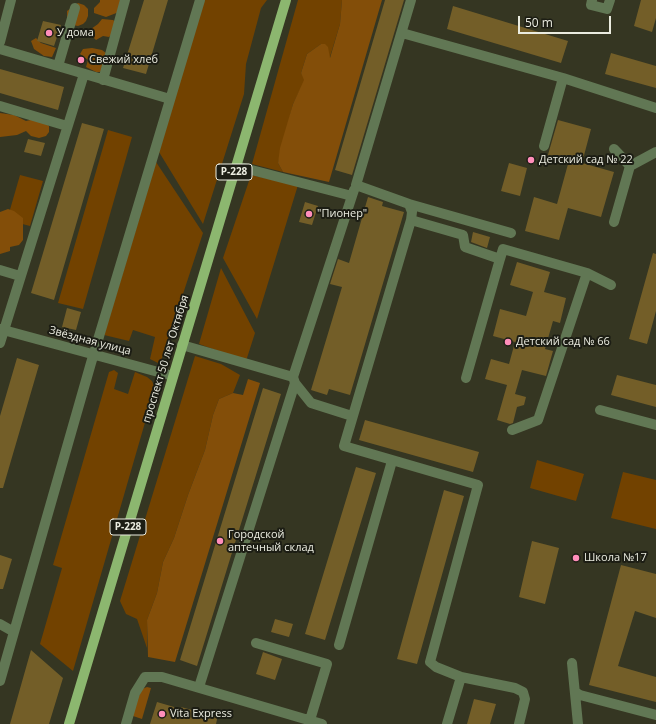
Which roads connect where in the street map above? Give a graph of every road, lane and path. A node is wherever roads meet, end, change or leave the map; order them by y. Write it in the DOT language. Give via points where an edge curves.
graph roads {
  1 [pos="12,0"];
  2 [pos="125,0"];
  3 [pos="200,0"];
  4 [pos="286,0"];
  5 [pos="411,0"];
  6 [pos="592,0"];
  7 [pos="610,0"];
  8 [pos="75,8"];
  9 [pos="402,33"];
  10 [pos="0,42"];
  11 [pos="0,49"];
  12 [pos="58,66"];
  13 [pos="84,74"];
  14 [pos="563,78"];
  15 [pos="103,80"];
  16 [pos="170,99"];
  17 [pos="0,106"];
  18 [pos="656,108"];
  19 [pos="67,126"];
  20 [pos="544,146"];
  21 [pos="614,149"];
  22 [pos="656,152"];
  23 [pos="236,166"];
  24 [pos="630,166"];
  25 [pos="356,185"];
  26 [pos="352,196"];
  27 [pos="409,204"];
  28 [pos="411,220"];
  29 [pos="614,222"];
  30 [pos="511,233"];
  31 [pos="500,259"];
  32 [pos="0,270"];
  33 [pos="587,273"];
  34 [pos="20,276"];
  35 [pos="610,285"];
  36 [pos="2,329"];
  37 [pos="0,343"];
  38 [pos="182,345"];
  39 [pos="94,354"];
  40 [pos="173,376"];
  41 [pos="466,378"];
  42 [pos="294,380"];
  43 [pos="600,410"];
  44 [pos="352,416"];
  45 [pos="656,425"];
  46 [pos="512,430"];
  47 [pos="392,461"];
  48 [pos="0,624"];
  49 [pos="14,632"];
  50 [pos="256,643"];
  51 [pos="339,645"];
  52 [pos="575,666"];
  53 [pos="461,677"];
  54 [pos="0,681"];
  55 [pos="199,687"];
  56 [pos="577,694"];
  57 [pos="656,715"];
  58 [pos="310,720"];
  59 [pos="69,724"];
  60 [pos="126,724"];
  61 [pos="322,724"];
  62 [pos="447,724"];
  63 [pos="519,724"];
  64 [pos="578,724"];
  65 [pos="583,724"];
  1 -- 10 [label="street"];
  2 -- 15 [label="street"];
  3 -- 16 [label="street"];
  4 -- 23 [label="main road, проспект 50 лет Октября / Р-228"];
  5 -- 9 [label="street"];
  6 -- 7 [label="street" via="591,4 607,9"];
  8 -- 12 [label="street"];
  9 -- 14 [label="street"];
  9 -- 25 [label="street"];
  11 -- 12 [label="street"];
  12 -- 13 [label="street"];
  13 -- 15 [label="street"];
  13 -- 19 [label="street"];
  14 -- 18 [label="street"];
  14 -- 20 [label="street"];
  15 -- 16 [label="street"];
  16 -- 39 [label="street"];
  17 -- 19 [label="street"];
  19 -- 34 [label="street"];
  21 -- 24 [label="street"];
  22 -- 24 [label="street"];
  23 -- 26 [label="street"];
  23 -- 38 [label="main road, проспект 50 лет Октября / Р-228"];
  24 -- 29 [label="street"];
  25 -- 26 [label="street"];
  25 -- 27 [label="street"];
  26 -- 42 [label="street"];
  27 -- 28 [label="street"];
  27 -- 30 [label="street"];
  28 -- 31 [label="street" via="463,235 464,247"];
  28 -- 44 [label="street"];
  31 -- 33 [label="street" via="503,250"];
  31 -- 41 [label="street"];
  32 -- 34 [label="street"];
  33 -- 35 [label="street"];
  33 -- 46 [label="street" via="538,420"];
  34 -- 36 [label="street"];
  36 -- 37 [label="street"];
  36 -- 39 [label="street, Звёздная улица"];
  38 -- 40 [label="main road, проспект 50 лет Октября / Р-228"];
  38 -- 42 [label="street"];
  39 -- 40 [label="street, Звёздная улица"];
  39 -- 49 [label="street"];
  40 -- 59 [label="main road, проспект 50 лет Октября / Р-228"];
  42 -- 44 [label="street" via="311,403"];
  42 -- 55 [label="street"];
  43 -- 45 [label="street"];
  44 -- 47 [label="street" via="344,446"];
  47 -- 51 [label="street"];
  47 -- 53 [label="street" via="478,485 430,662"];
  48 -- 49 [label="street"];
  49 -- 54 [label="street"];
  50 -- 58 [label="street" via="327,664"];
  52 -- 56 [label="street"];
  53 -- 62 [label="street"];
  53 -- 63 [label="street" via="515,688 522,692 525,699"];
  55 -- 58 [label="street"];
  55 -- 60 [label="street" via="162,677 145,677 135,693"];
  56 -- 57 [label="street"];
  56 -- 64 [label="street"];
  56 -- 65 [label="street"];
  58 -- 61 [label="street"];
}
